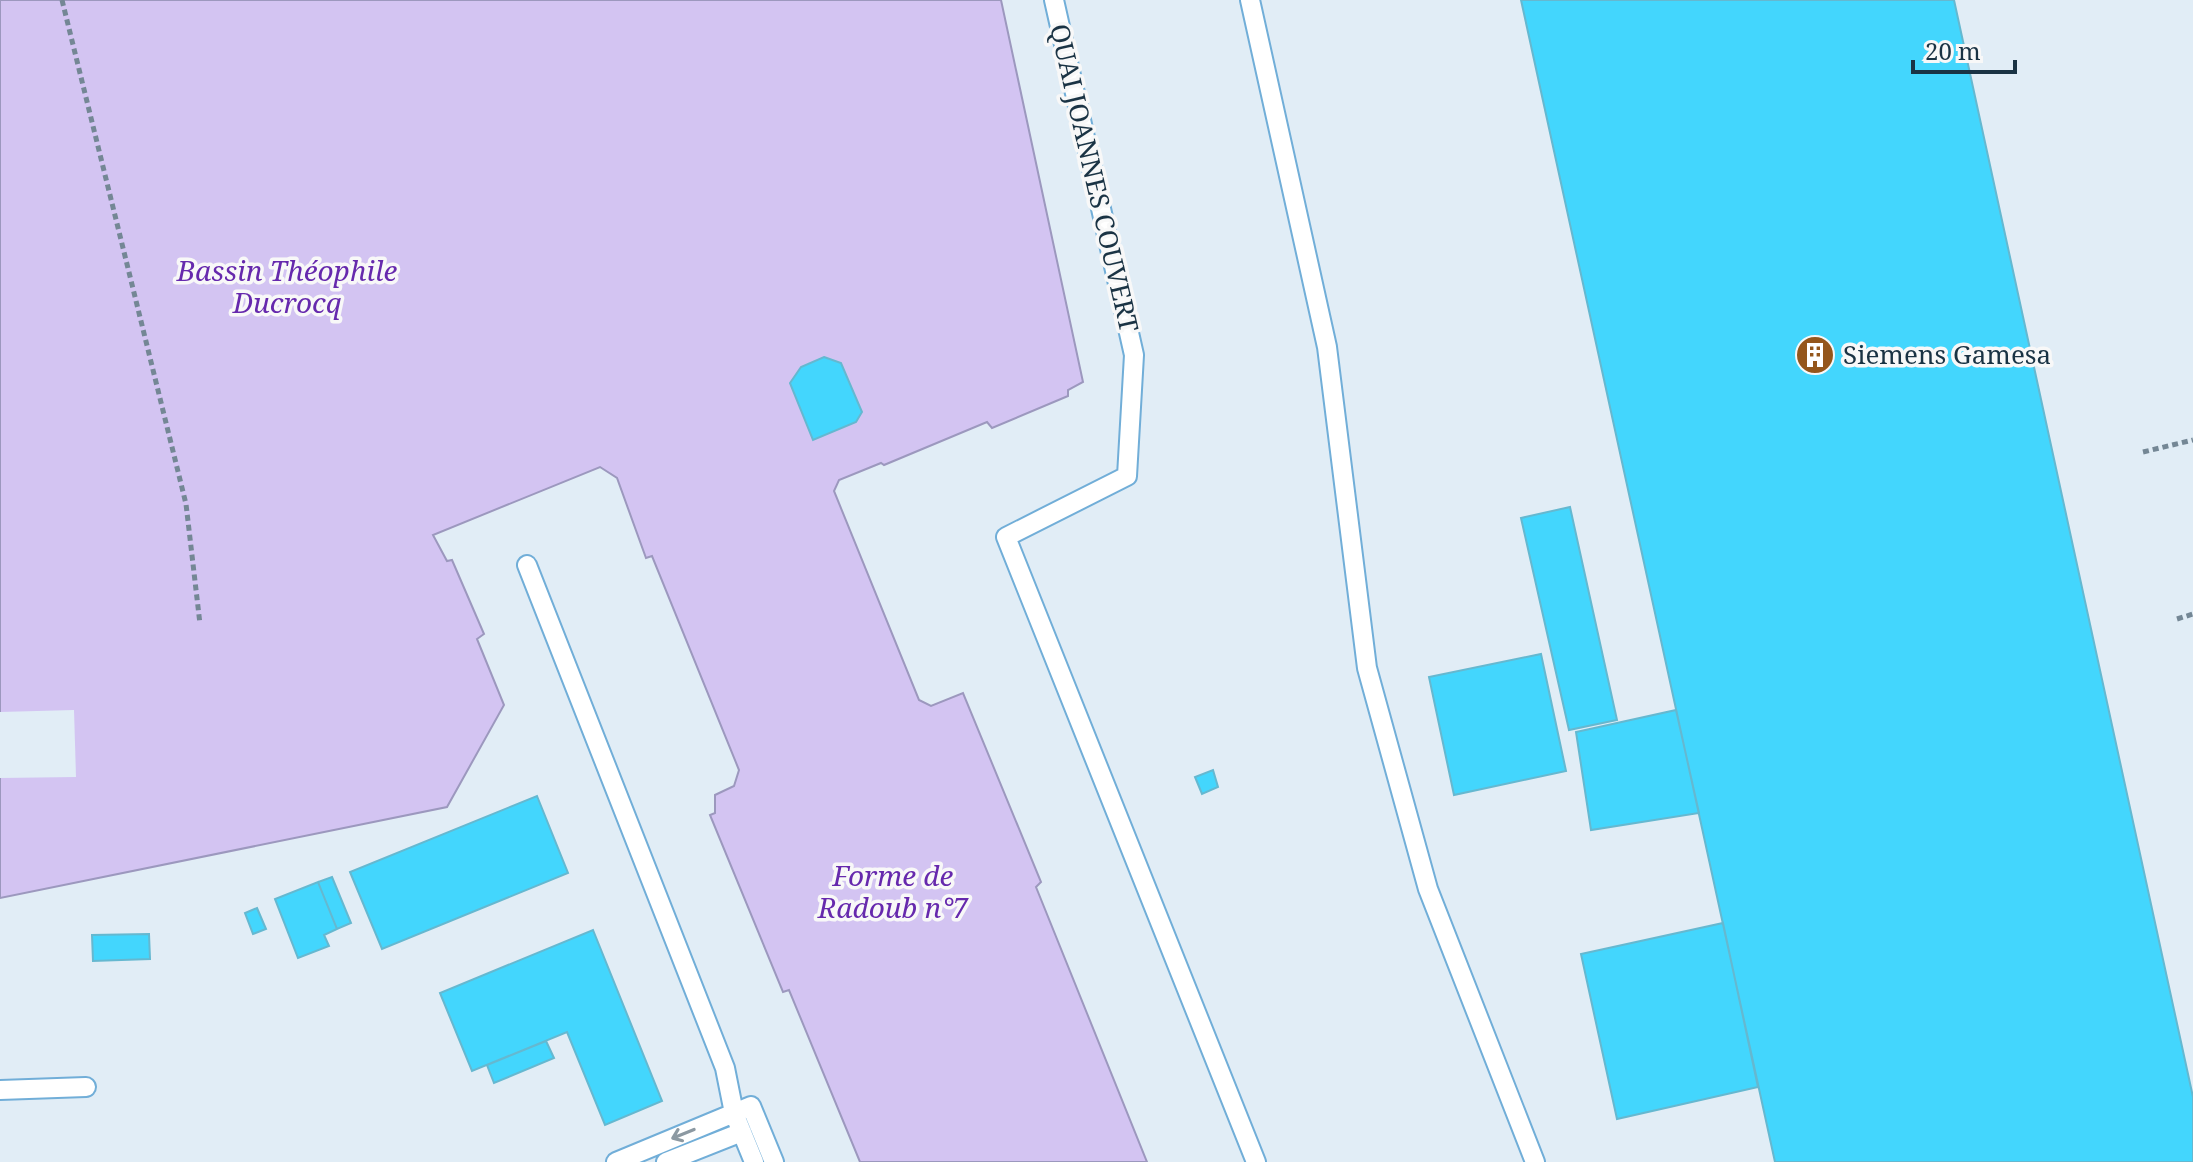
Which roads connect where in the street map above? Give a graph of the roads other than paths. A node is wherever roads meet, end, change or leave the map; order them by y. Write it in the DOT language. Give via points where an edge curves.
graph roads {
  1 [pos="1054,0"];
  2 [pos="1250,0"];
  3 [pos="527,565"];
  4 [pos="86,1087"];
  5 [pos="0,1090"];
  6 [pos="743,1110"];
  7 [pos="742,1132"];
  8 [pos="616,1162"];
  9 [pos="666,1162"];
  10 [pos="754,1162"];
  11 [pos="774,1162"];
  12 [pos="1256,1162"];
  13 [pos="1535,1162"];
  1 -- 12 [label="lane, QUAI JOANNES COUVERT" via="1134,355 1127,476 1006,537"];
  2 -- 13 [label="lane" via="1327,347 1367,668 1428,889"];
  3 -- 6 [label="lane"];
  4 -- 5 [label="lane"];
  6 -- 7 [label="lane"];
  6 -- 8 [label="lane, one-way"];
  6 -- 11 [label="lane"];
  7 -- 9 [label="lane"];
  7 -- 10 [label="lane"];
}
